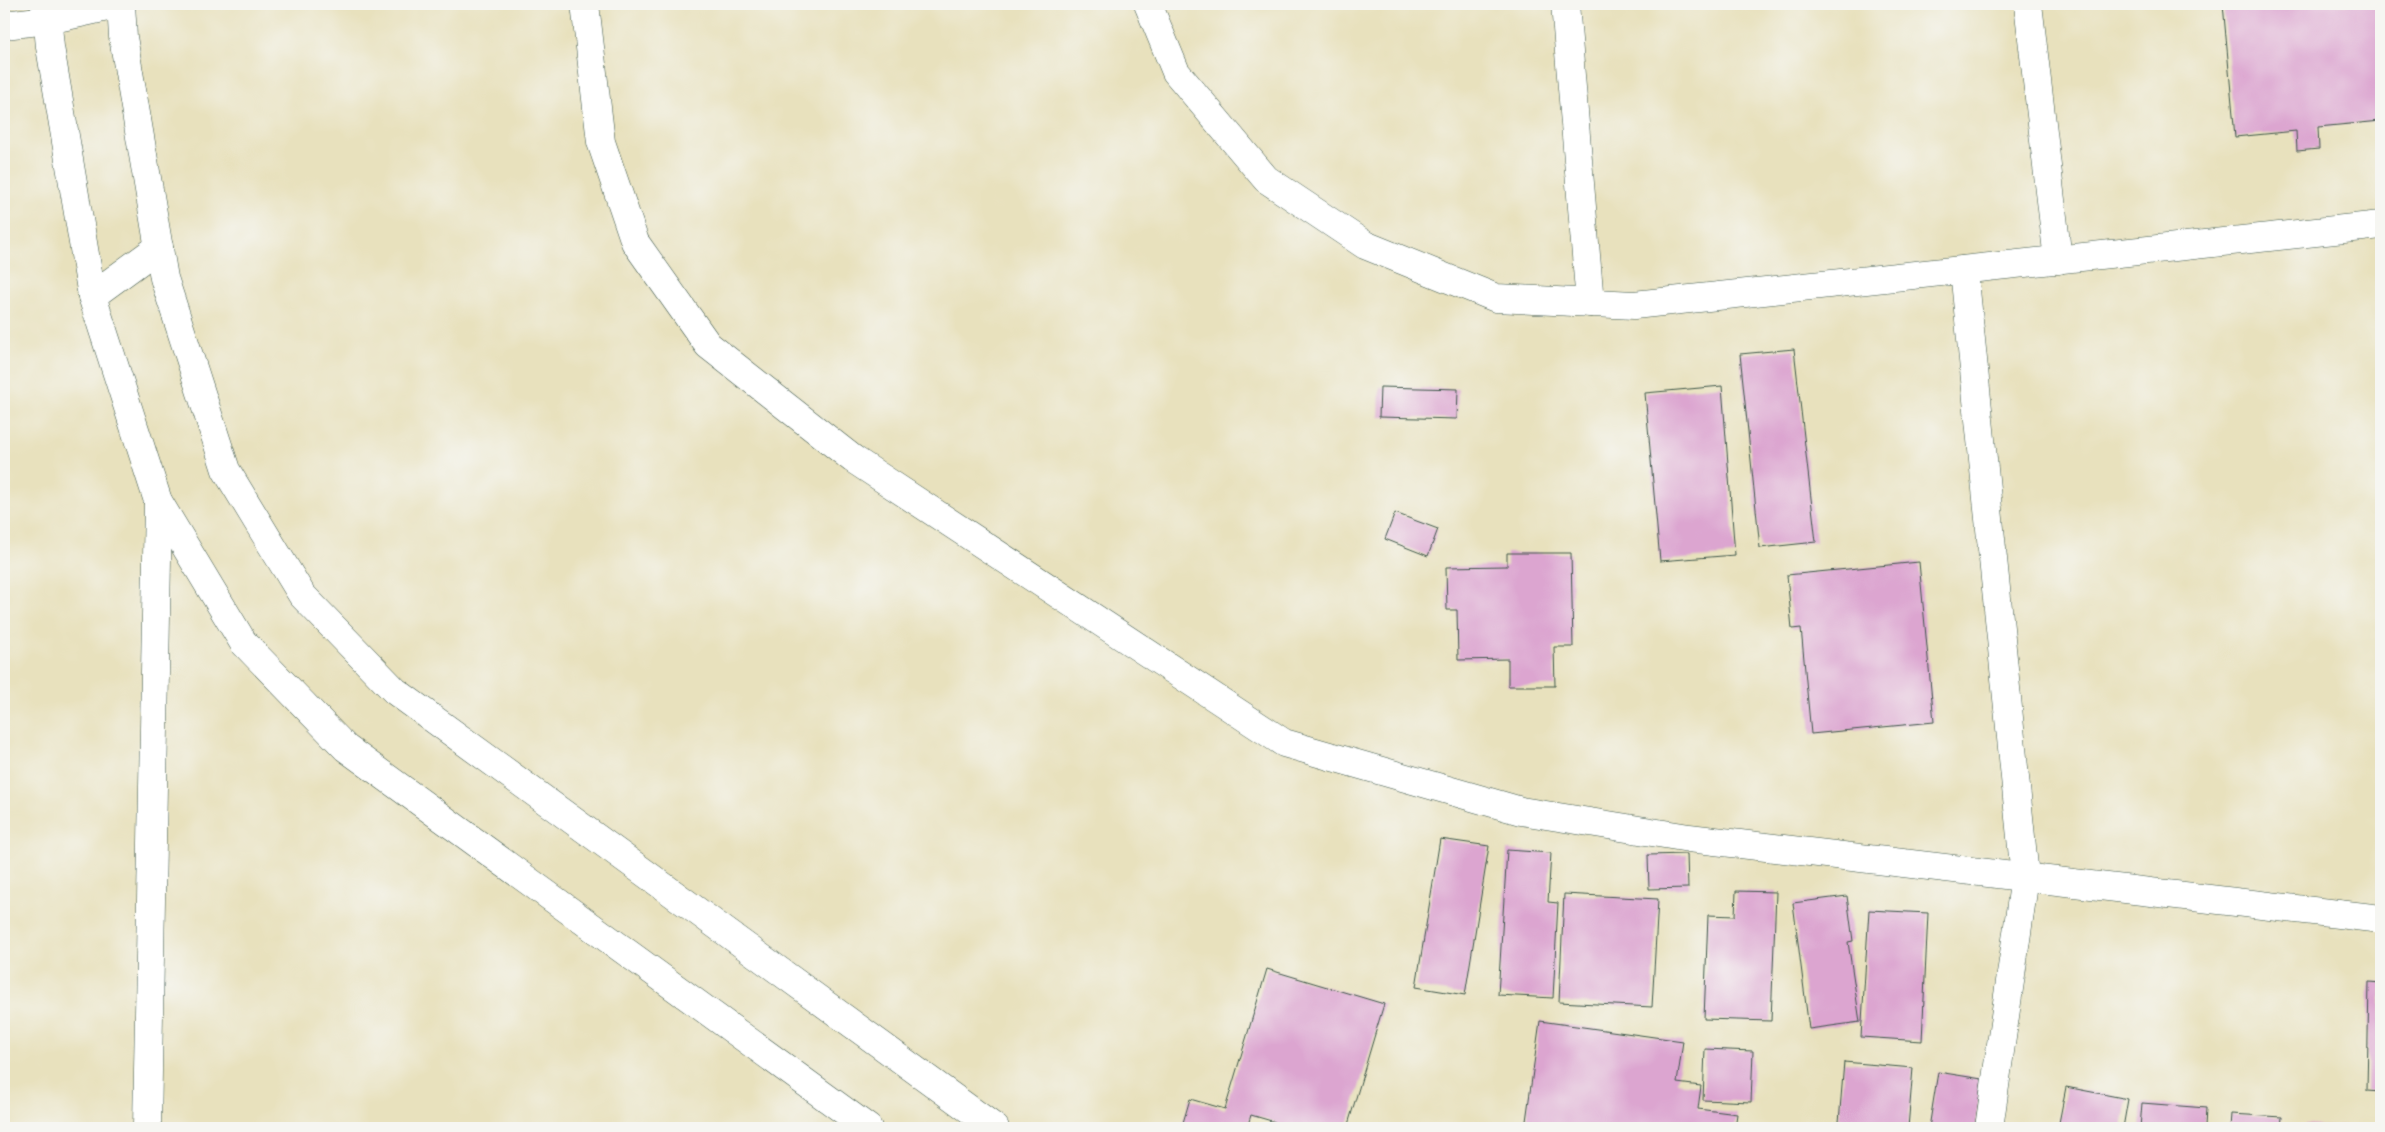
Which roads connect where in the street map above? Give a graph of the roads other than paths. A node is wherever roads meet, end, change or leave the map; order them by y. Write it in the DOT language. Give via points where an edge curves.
graph roads {
  1 [pos="121,4"];
  2 [pos="585,4"];
  3 [pos="1148,4"];
  4 [pos="1564,4"];
  5 [pos="2028,4"];
  6 [pos="47,12"];
  7 [pos="4,25"];
  8 [pos="2381,225"];
  9 [pos="159,247"];
  10 [pos="2058,260"];
  11 [pos="1964,270"];
  12 [pos="92,296"];
  13 [pos="1590,303"];
  14 [pos="158,501"];
  15 [pos="2025,877"];
  16 [pos="2381,918"];
  17 [pos="859,1125"];
  18 [pos="147,1128"];
  19 [pos="995,1128"];
  20 [pos="1989,1128"];
  1 -- 6 [label="street"];
  1 -- 9 [label="street"];
  2 -- 15 [label="street" via="601,142 635,242 708,345 853,459 1284,743 1521,811 1689,838"];
  3 -- 13 [label="street" via="1176,72 1266,179 1365,245 1496,298"];
  4 -- 13 [label="street"];
  5 -- 10 [label="street"];
  6 -- 7 [label="street"];
  6 -- 12 [label="street" via="50,47"];
  8 -- 10 [label="street"];
  9 -- 12 [label="street"];
  9 -- 19 [label="street" via="164,278 226,470 302,596 395,691"];
  10 -- 11 [label="street"];
  11 -- 13 [label="street" via="1634,305"];
  11 -- 15 [label="street"];
  12 -- 14 [label="street"];
  14 -- 17 [label="street" via="243,642 346,748"];
  14 -- 18 [label="street"];
  15 -- 16 [label="street"];
  15 -- 20 [label="street"];
}
